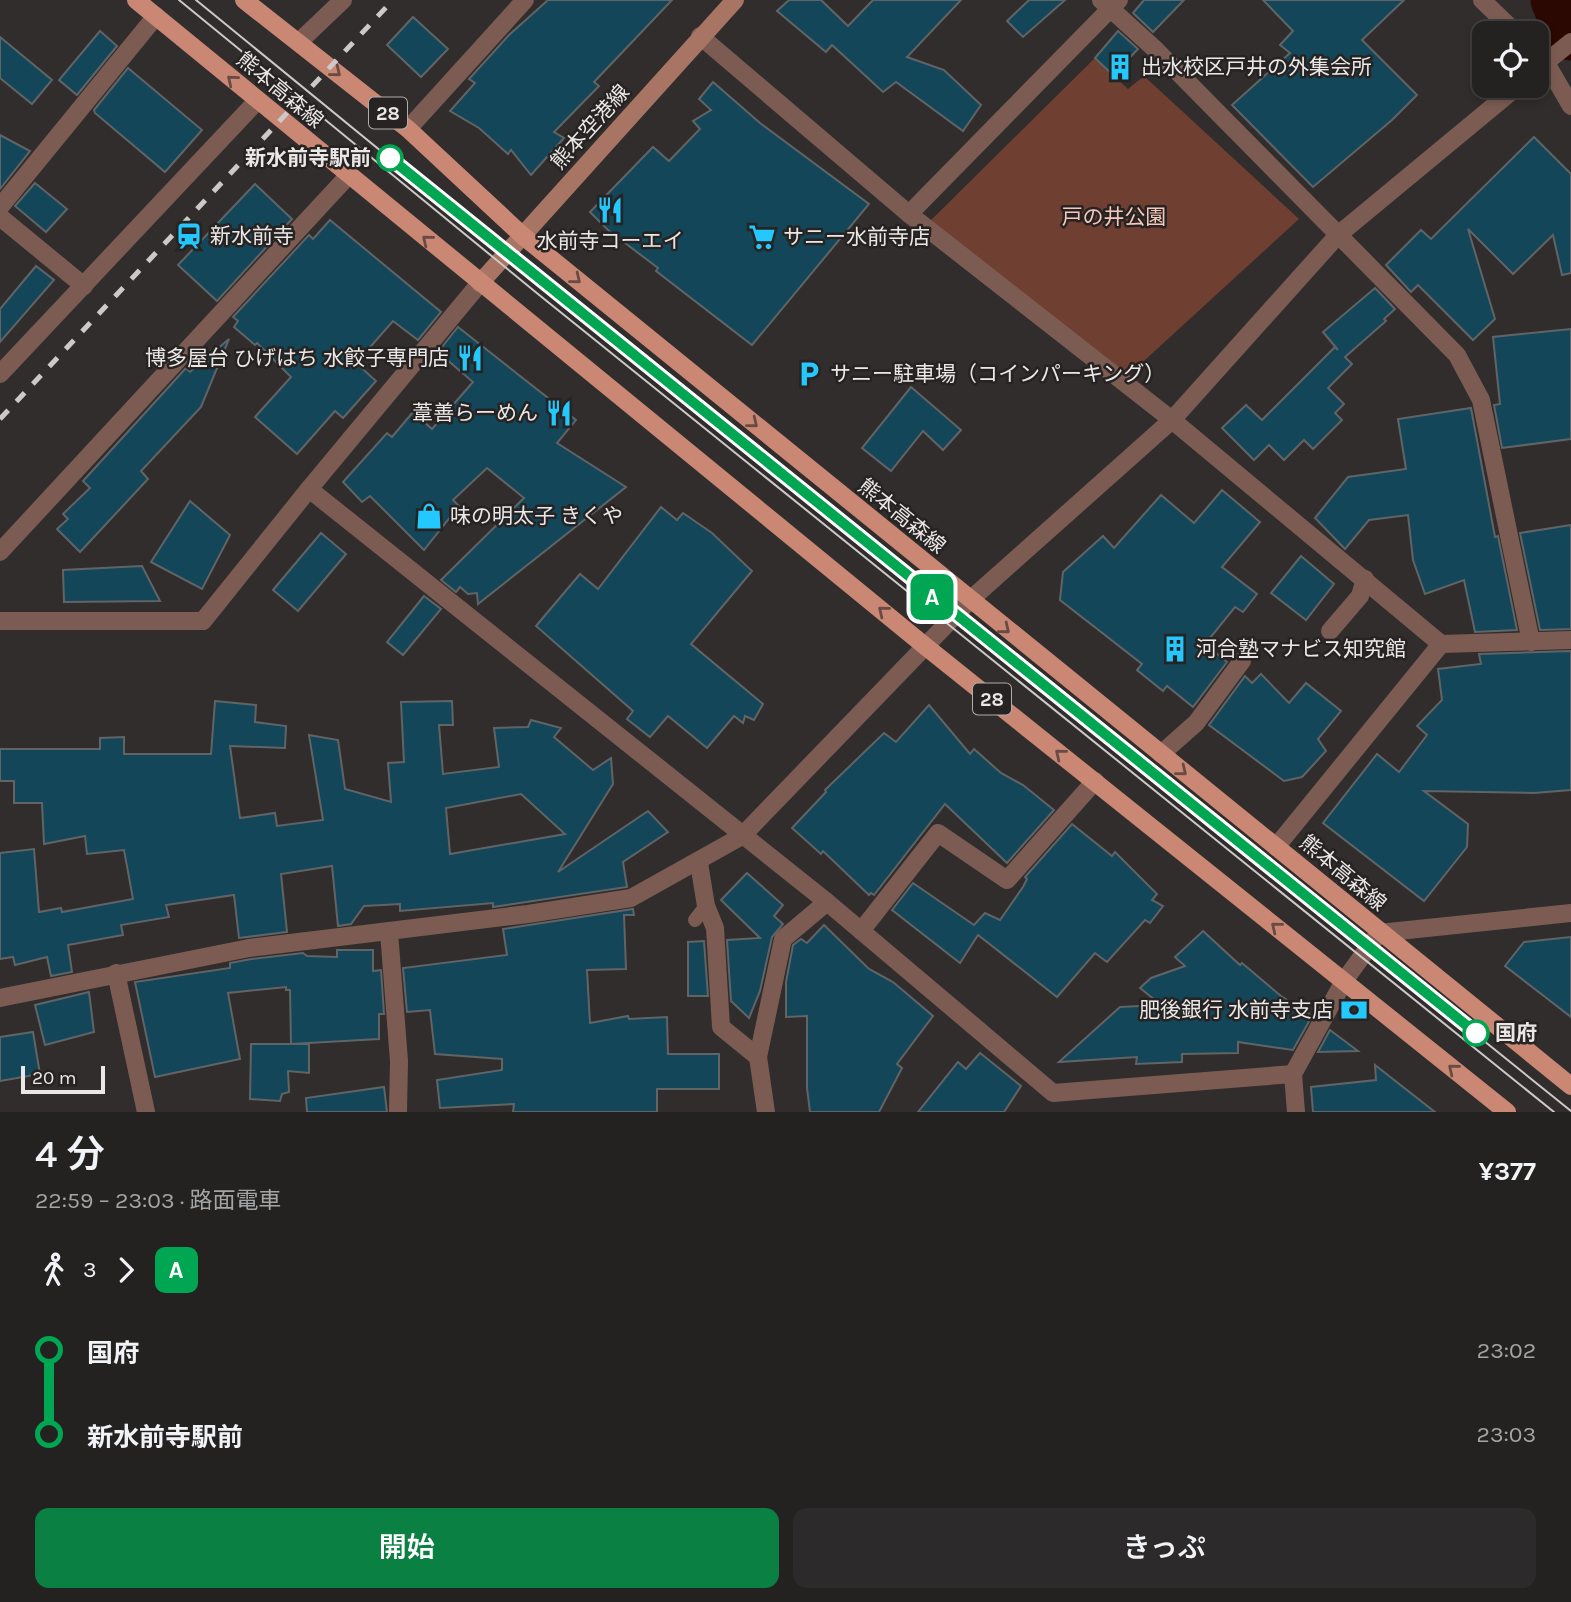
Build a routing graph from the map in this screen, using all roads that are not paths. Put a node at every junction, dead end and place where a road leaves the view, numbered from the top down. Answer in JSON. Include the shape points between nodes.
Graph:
{"nodes":[{"id":1,"x":136,"y":0,"type":"edge"},
{"id":2,"x":244,"y":0,"type":"edge"},
{"id":3,"x":343,"y":0,"type":"edge"},
{"id":4,"x":525,"y":0,"type":"edge"},
{"id":5,"x":735,"y":0,"type":"edge"},
{"id":6,"x":1482,"y":0,"type":"edge"},
{"id":7,"x":1110,"y":3,"type":"edge"},
{"id":8,"x":156,"y":16,"type":"junction"},
{"id":9,"x":1504,"y":21,"type":"edge"},
{"id":10,"x":700,"y":36,"type":"junction"},
{"id":11,"x":299,"y":42,"type":"junction"},
{"id":12,"x":1571,"y":42,"type":"edge"},
{"id":13,"x":1549,"y":56,"type":"edge"},
{"id":14,"x":1549,"y":75,"type":"edge"},
{"id":15,"x":1504,"y":98,"type":"edge"},
{"id":16,"x":257,"y":100,"type":"junction"},
{"id":17,"x":1571,"y":106,"type":"edge"},
{"id":18,"x":408,"y":129,"type":"junction"},
{"id":19,"x":348,"y":176,"type":"junction"},
{"id":20,"x":0,"y":207,"type":"edge"},
{"id":21,"x":909,"y":214,"type":"junction"},
{"id":22,"x":0,"y":217,"type":"edge"},
{"id":23,"x":1338,"y":235,"type":"junction"},
{"id":24,"x":523,"y":236,"type":"junction"},
{"id":25,"x":480,"y":283,"type":"junction"},
{"id":26,"x":84,"y":286,"type":"junction"},
{"id":27,"x":0,"y":374,"type":"edge"},
{"id":28,"x":1172,"y":420,"type":"junction"},
{"id":29,"x":309,"y":489,"type":"junction"},
{"id":30,"x":0,"y":552,"type":"edge"},
{"id":31,"x":1365,"y":579,"type":"junction"},
{"id":32,"x":970,"y":600,"type":"junction"},
{"id":33,"x":0,"y":621,"type":"edge"},
{"id":34,"x":1331,"y":631,"type":"dead end"},
{"id":35,"x":1571,"y":640,"type":"edge"},
{"id":36,"x":1531,"y":642,"type":"junction"},
{"id":37,"x":1441,"y":644,"type":"junction"},
{"id":38,"x":925,"y":646,"type":"junction"},
{"id":39,"x":1242,"y":661,"type":"dead end"},
{"id":40,"x":1161,"y":754,"type":"junction"},
{"id":41,"x":1095,"y":781,"type":"junction"},
{"id":42,"x":742,"y":836,"type":"junction"},
{"id":43,"x":1276,"y":847,"type":"junction"},
{"id":44,"x":699,"y":863,"type":"junction"},
{"id":45,"x":827,"y":902,"type":"junction"},
{"id":46,"x":1571,"y":913,"type":"edge"},
{"id":47,"x":861,"y":931,"type":"junction"},
{"id":48,"x":389,"y":932,"type":"junction"},
{"id":49,"x":1379,"y":933,"type":"junction"},
{"id":50,"x":116,"y":973,"type":"junction"},
{"id":51,"x":1344,"y":981,"type":"junction"},
{"id":52,"x":0,"y":998,"type":"edge"},
{"id":53,"x":758,"y":1057,"type":"junction"},
{"id":54,"x":1293,"y":1074,"type":"junction"},
{"id":55,"x":1571,"y":1086,"type":"edge"},
{"id":56,"x":146,"y":1112,"type":"edge"},
{"id":57,"x":398,"y":1112,"type":"edge"},
{"id":58,"x":766,"y":1112,"type":"edge"},
{"id":59,"x":1296,"y":1112,"type":"edge"},
{"id":60,"x":1507,"y":1112,"type":"edge"}],
"edges":[{"from":1,"to":8,"type":"main road","name":"熊本高森線","number":"28"},
{"from":2,"to":11,"type":"main road","name":"熊本高森線","number":"28"},
{"from":3,"to":11,"type":"street"},
{"from":4,"to":18,"type":"street"},
{"from":5,"to":10,"type":"main road","name":"熊本空港線"},
{"from":6,"to":9,"type":"street"},
{"from":7,"to":21,"type":"street"},
{"from":7,"to":23,"type":"street"},
{"from":16,"to":8,"type":"main road","name":"熊本高森線","number":"28","one_way":true},
{"from":8,"to":20,"type":"street"},
{"from":10,"to":21,"type":"street"},
{"from":10,"to":24,"type":"main road","name":"熊本空港線"},
{"from":11,"to":18,"type":"main road","name":"熊本高森線","number":"28","one_way":true},
{"from":12,"to":13,"type":"street"},
{"from":14,"to":17,"type":"street"},
{"from":15,"to":23,"type":"street"},
{"from":16,"to":19,"type":"main road","name":"熊本高森線","number":"28"},
{"from":16,"to":26,"type":"street"},
{"from":18,"to":24,"type":"main road","name":"熊本高森線","number":"28"},
{"from":25,"to":19,"type":"main road","name":"熊本高森線","number":"28","one_way":true},
{"from":19,"to":30,"type":"street"},
{"from":21,"to":28,"type":"street"},
{"from":22,"to":26,"type":"street"},
{"from":23,"to":28,"type":"street"},
{"from":23,"to":36,"type":"street","via":[[1457,355],[1480,400]]},
{"from":24,"to":25,"type":"main road","name":"熊本空港線"},
{"from":24,"to":32,"type":"main road","name":"熊本高森線","number":"28","one_way":true},
{"from":25,"to":29,"type":"street"},
{"from":38,"to":25,"type":"main road","name":"熊本高森線","number":"28","one_way":true},
{"from":26,"to":27,"type":"street"},
{"from":28,"to":31,"type":"street"},
{"from":28,"to":32,"type":"street"},
{"from":29,"to":33,"type":"street","via":[[204,621]]},
{"from":29,"to":42,"type":"street"},
{"from":31,"to":34,"type":"street","via":[[1360,596]]},
{"from":31,"to":37,"type":"street"},
{"from":32,"to":38,"type":"street"},
{"from":32,"to":40,"type":"main road","name":"熊本高森線","number":"28","one_way":true},
{"from":35,"to":36,"type":"street"},
{"from":36,"to":37,"type":"street"},
{"from":37,"to":43,"type":"street"},
{"from":41,"to":38,"type":"main road","name":"熊本高森線","number":"28","one_way":true},
{"from":38,"to":42,"type":"street"},
{"from":39,"to":40,"type":"street","via":[[1196,723]]},
{"from":40,"to":43,"type":"main road","name":"熊本高森線","number":"28","one_way":true},
{"from":41,"to":47,"type":"street","via":[[1007,880],[938,833]]},
{"from":51,"to":41,"type":"main road","name":"熊本高森線","number":"28","one_way":true},
{"from":42,"to":44,"type":"street"},
{"from":42,"to":45,"type":"street"},
{"from":43,"to":49,"type":"main road","name":"熊本高森線","number":"28"},
{"from":44,"to":48,"type":"street","via":[[631,898]]},
{"from":44,"to":53,"type":"street","via":[[700,913],[715,928],[721,1027]]},
{"from":45,"to":47,"type":"street"},
{"from":45,"to":53,"type":"street","via":[[783,939]]},
{"from":46,"to":49,"type":"street"},
{"from":47,"to":54,"type":"street","via":[[1053,1093]]},
{"from":48,"to":50,"type":"street","via":[[250,948]]},
{"from":48,"to":57,"type":"street","via":[[399,1061]]},
{"from":49,"to":51,"type":"street"},
{"from":49,"to":55,"type":"main road","name":"熊本高森線","number":"28"},
{"from":50,"to":52,"type":"street"},
{"from":50,"to":56,"type":"street"},
{"from":51,"to":54,"type":"street"},
{"from":60,"to":51,"type":"main road","name":"熊本高森線","number":"28","one_way":true},
{"from":53,"to":58,"type":"street"},
{"from":54,"to":59,"type":"street"}]}
